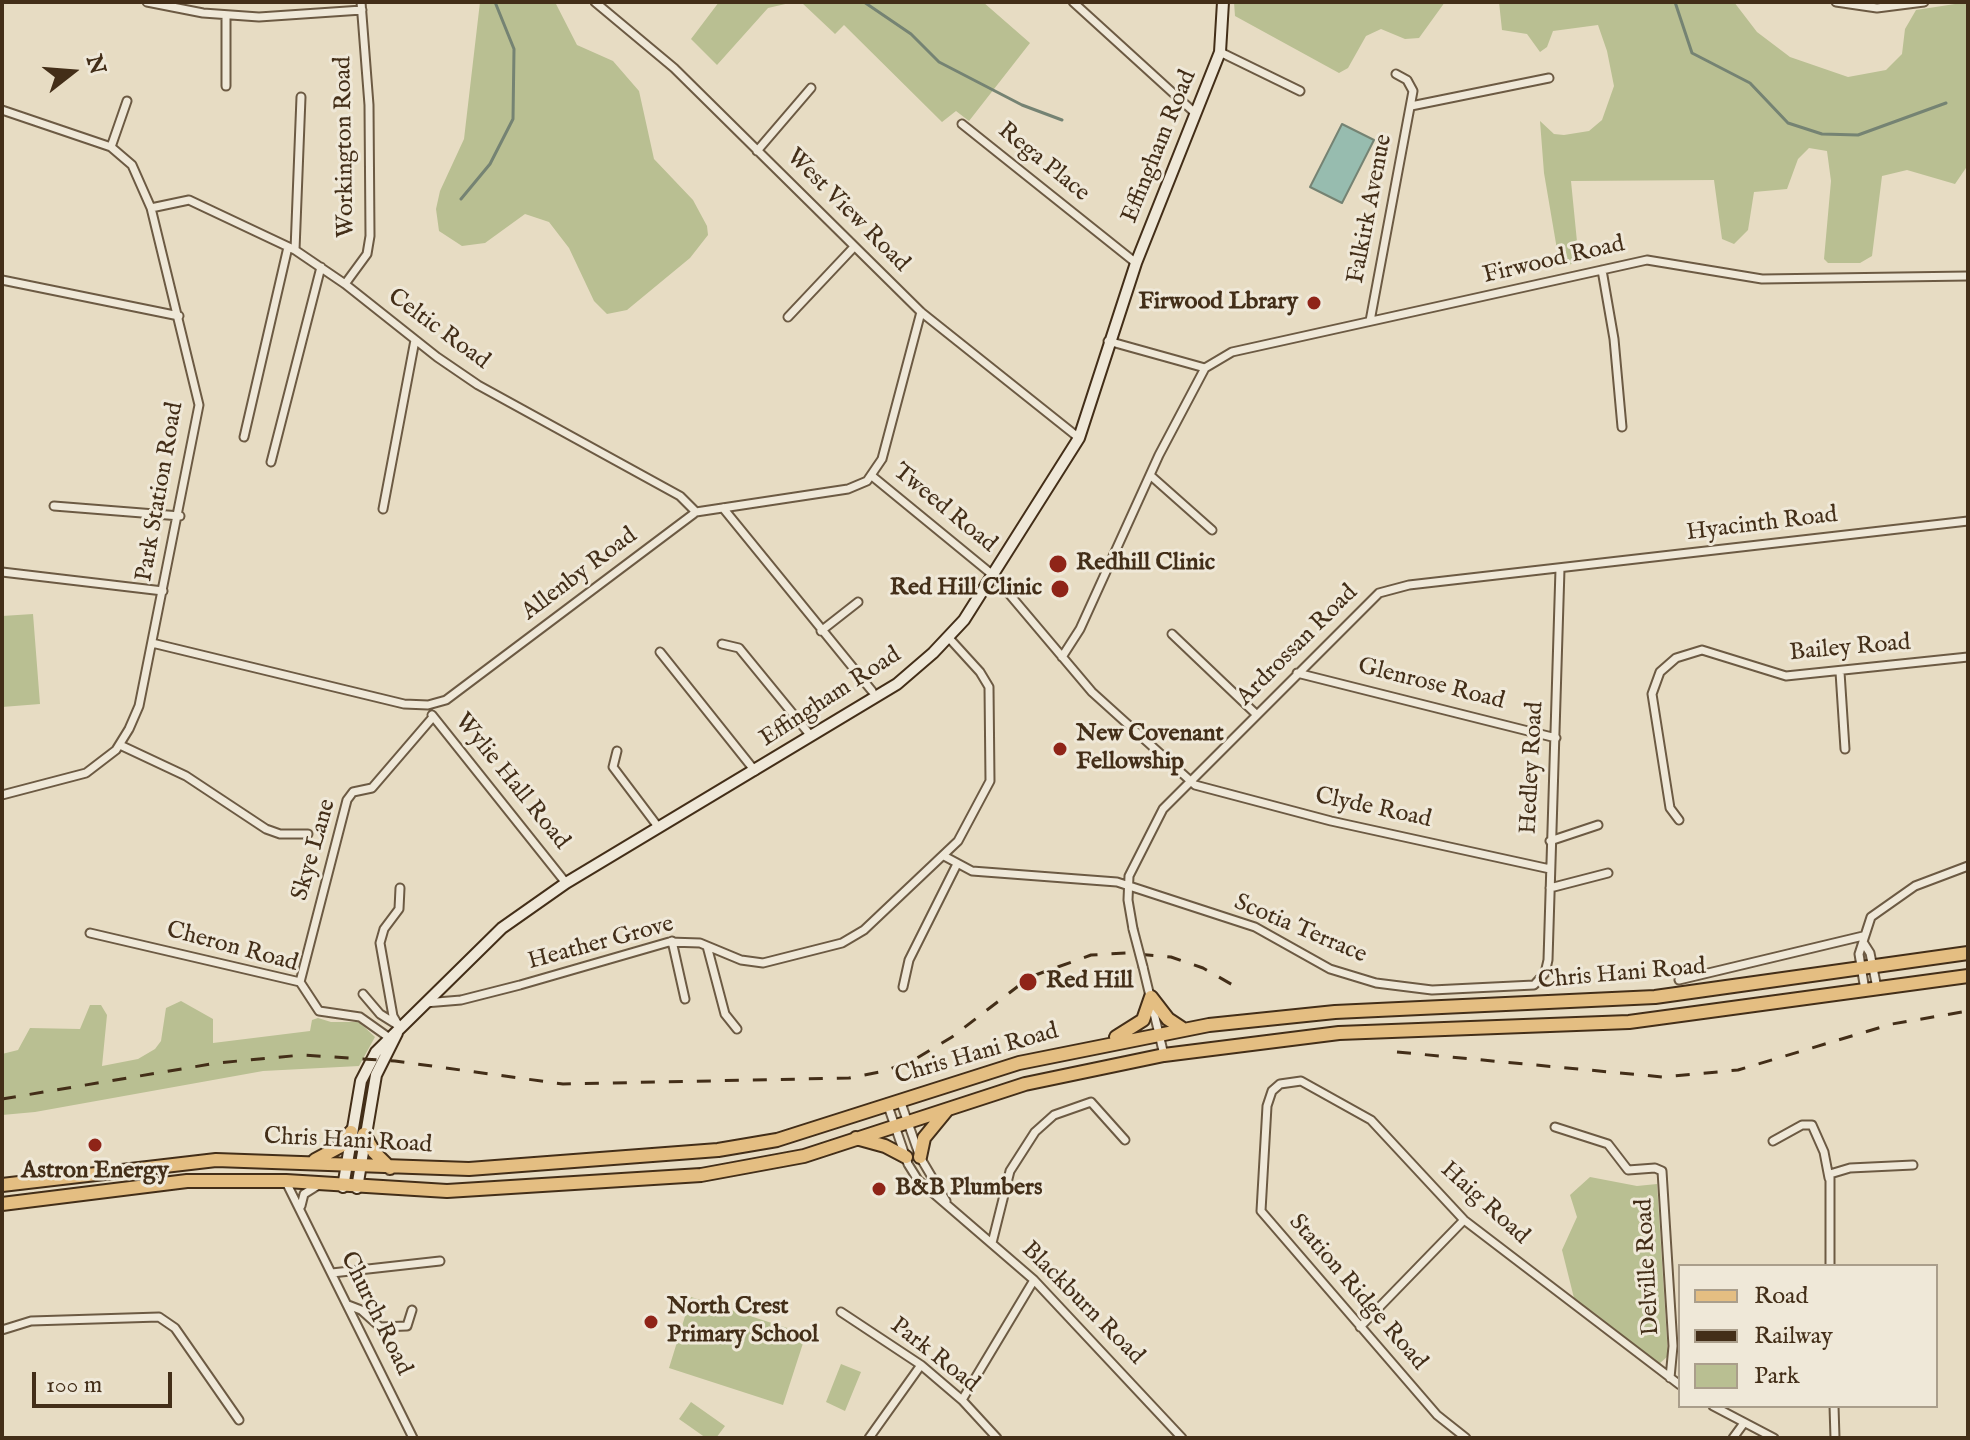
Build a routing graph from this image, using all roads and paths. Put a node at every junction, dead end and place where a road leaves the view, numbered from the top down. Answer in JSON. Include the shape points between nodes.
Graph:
{"nodes":[{"id":1,"x":147,"y":2,"type":"edge"},
{"id":2,"x":595,"y":2,"type":"edge"},
{"id":3,"x":1073,"y":2,"type":"edge"},
{"id":4,"x":1223,"y":2,"type":"edge"},
{"id":5,"x":1836,"y":2,"type":"edge"},
{"id":6,"x":1924,"y":2,"type":"edge"},
{"id":7,"x":362,"y":6,"type":"edge"},
{"id":8,"x":226,"y":15,"type":"junction"},
{"id":9,"x":1220,"y":52,"type":"junction"},
{"id":10,"x":1396,"y":74,"type":"dead end"},
{"id":11,"x":1549,"y":78,"type":"dead end"},
{"id":12,"x":226,"y":86,"type":"dead end"},
{"id":13,"x":811,"y":88,"type":"dead end"},
{"id":14,"x":1300,"y":91,"type":"dead end"},
{"id":15,"x":301,"y":97,"type":"dead end"},
{"id":16,"x":127,"y":101,"type":"dead end"},
{"id":17,"x":1411,"y":106,"type":"junction"},
{"id":18,"x":2,"y":110,"type":"edge"},
{"id":19,"x":1195,"y":113,"type":"junction"},
{"id":20,"x":962,"y":124,"type":"dead end"},
{"id":21,"x":111,"y":147,"type":"junction"},
{"id":22,"x":757,"y":151,"type":"junction"},
{"id":23,"x":151,"y":208,"type":"junction"},
{"id":24,"x":854,"y":247,"type":"junction"},
{"id":25,"x":292,"y":249,"type":"junction"},
{"id":26,"x":1136,"y":263,"type":"junction"},
{"id":27,"x":321,"y":267,"type":"junction"},
{"id":28,"x":1602,"y":270,"type":"junction"},
{"id":29,"x":1968,"y":276,"type":"edge"},
{"id":30,"x":2,"y":280,"type":"edge"},
{"id":31,"x":345,"y":284,"type":"junction"},
{"id":32,"x":921,"y":312,"type":"junction"},
{"id":33,"x":179,"y":316,"type":"junction"},
{"id":34,"x":788,"y":317,"type":"dead end"},
{"id":35,"x":1370,"y":321,"type":"junction"},
{"id":36,"x":415,"y":340,"type":"junction"},
{"id":37,"x":1108,"y":341,"type":"junction"},
{"id":38,"x":1205,"y":368,"type":"junction"},
{"id":39,"x":1622,"y":427,"type":"dead end"},
{"id":40,"x":244,"y":437,"type":"dead end"},
{"id":41,"x":1079,"y":438,"type":"junction"},
{"id":42,"x":271,"y":462,"type":"dead end"},
{"id":43,"x":1150,"y":475,"type":"junction"},
{"id":44,"x":872,"y":476,"type":"junction"},
{"id":45,"x":54,"y":506,"type":"dead end"},
{"id":46,"x":723,"y":508,"type":"junction"},
{"id":47,"x":383,"y":509,"type":"dead end"},
{"id":48,"x":696,"y":512,"type":"junction"},
{"id":49,"x":180,"y":516,"type":"junction"},
{"id":50,"x":1968,"y":521,"type":"edge"},
{"id":51,"x":1212,"y":530,"type":"dead end"},
{"id":52,"x":1560,"y":569,"type":"junction"},
{"id":53,"x":2,"y":572,"type":"edge"},
{"id":54,"x":994,"y":576,"type":"junction"},
{"id":55,"x":163,"y":591,"type":"junction"},
{"id":56,"x":858,"y":602,"type":"dead end"},
{"id":57,"x":821,"y":631,"type":"junction"},
{"id":58,"x":1172,"y":634,"type":"dead end"},
{"id":59,"x":949,"y":638,"type":"junction"},
{"id":60,"x":152,"y":643,"type":"junction"},
{"id":61,"x":722,"y":644,"type":"dead end"},
{"id":62,"x":660,"y":652,"type":"dead end"},
{"id":63,"x":1062,"y":657,"type":"junction"},
{"id":64,"x":1968,"y":657,"type":"edge"},
{"id":65,"x":1840,"y":672,"type":"junction"},
{"id":66,"x":1297,"y":673,"type":"junction"},
{"id":67,"x":872,"y":691,"type":"dead end"},
{"id":68,"x":428,"y":705,"type":"junction"},
{"id":69,"x":1257,"y":715,"type":"junction"},
{"id":70,"x":433,"y":717,"type":"junction"},
{"id":71,"x":811,"y":736,"type":"junction"},
{"id":72,"x":1556,"y":738,"type":"junction"},
{"id":73,"x":120,"y":745,"type":"junction"},
{"id":74,"x":1845,"y":749,"type":"dead end"},
{"id":75,"x":617,"y":751,"type":"dead end"},
{"id":76,"x":755,"y":771,"type":"junction"},
{"id":77,"x":1189,"y":781,"type":"junction"},
{"id":78,"x":2,"y":795,"type":"edge"},
{"id":79,"x":1679,"y":820,"type":"dead end"},
{"id":80,"x":1598,"y":825,"type":"dead end"},
{"id":81,"x":659,"y":828,"type":"junction"},
{"id":82,"x":308,"y":834,"type":"dead end"},
{"id":83,"x":1550,"y":841,"type":"junction"},
{"id":84,"x":944,"y":856,"type":"junction"},
{"id":85,"x":956,"y":866,"type":"junction"},
{"id":86,"x":1968,"y":866,"type":"edge"},
{"id":87,"x":1550,"y":869,"type":"junction"},
{"id":88,"x":1608,"y":873,"type":"dead end"},
{"id":89,"x":566,"y":883,"type":"junction"},
{"id":90,"x":1128,"y":886,"type":"junction"},
{"id":91,"x":400,"y":888,"type":"dead end"},
{"id":92,"x":1550,"y":888,"type":"junction"},
{"id":93,"x":90,"y":933,"type":"dead end"},
{"id":94,"x":1863,"y":939,"type":"junction"},
{"id":95,"x":672,"y":941,"type":"junction"},
{"id":96,"x":707,"y":946,"type":"junction"},
{"id":97,"x":1968,"y":953,"type":"edge"},
{"id":98,"x":1547,"y":968,"type":"joint"},
{"id":99,"x":1867,"y":968,"type":"junction"},
{"id":100,"x":1968,"y":976,"type":"edge"},
{"id":101,"x":1679,"y":980,"type":"dead end"},
{"id":102,"x":300,"y":982,"type":"junction"},
{"id":103,"x":903,"y":987,"type":"dead end"},
{"id":104,"x":1871,"y":990,"type":"junction"},
{"id":105,"x":363,"y":994,"type":"dead end"},
{"id":106,"x":1151,"y":997,"type":"junction"},
{"id":107,"x":685,"y":999,"type":"dead end"},
{"id":108,"x":423,"y":1003,"type":"junction"},
{"id":109,"x":398,"y":1026,"type":"junction"},
{"id":110,"x":737,"y":1029,"type":"dead end"},
{"id":111,"x":1183,"y":1029,"type":"junction"},
{"id":112,"x":1159,"y":1033,"type":"junction"},
{"id":113,"x":390,"y":1039,"type":"junction"},
{"id":114,"x":1106,"y":1043,"type":"junction"},
{"id":115,"x":1164,"y":1055,"type":"junction"},
{"id":116,"x":894,"y":1101,"type":"junction"},
{"id":117,"x":1267,"y":1106,"type":"joint"},
{"id":118,"x":950,"y":1108,"type":"junction"},
{"id":119,"x":901,"y":1124,"type":"junction"},
{"id":120,"x":1555,"y":1127,"type":"dead end"},
{"id":121,"x":358,"y":1133,"type":"junction"},
{"id":122,"x":854,"y":1138,"type":"junction"},
{"id":123,"x":1125,"y":1140,"type":"dead end"},
{"id":124,"x":1773,"y":1141,"type":"dead end"},
{"id":125,"x":906,"y":1157,"type":"junction"},
{"id":126,"x":920,"y":1157,"type":"junction"},
{"id":127,"x":312,"y":1162,"type":"junction"},
{"id":128,"x":346,"y":1165,"type":"junction"},
{"id":129,"x":1913,"y":1165,"type":"dead end"},
{"id":130,"x":360,"y":1167,"type":"junction"},
{"id":131,"x":390,"y":1168,"type":"junction"},
{"id":132,"x":1829,"y":1178,"type":"junction"},
{"id":133,"x":286,"y":1181,"type":"junction"},
{"id":134,"x":321,"y":1184,"type":"junction"},
{"id":135,"x":2,"y":1185,"type":"edge"},
{"id":136,"x":343,"y":1187,"type":"junction"},
{"id":137,"x":357,"y":1188,"type":"junction"},
{"id":138,"x":947,"y":1203,"type":"junction"},
{"id":139,"x":2,"y":1204,"type":"edge"},
{"id":140,"x":300,"y":1208,"type":"junction"},
{"id":141,"x":1464,"y":1220,"type":"junction"},
{"id":142,"x":992,"y":1243,"type":"junction"},
{"id":143,"x":440,"y":1261,"type":"dead end"},
{"id":144,"x":1830,"y":1264,"type":"edge"},
{"id":145,"x":332,"y":1273,"type":"junction"},
{"id":146,"x":1034,"y":1280,"type":"junction"},
{"id":147,"x":348,"y":1305,"type":"junction"},
{"id":148,"x":412,"y":1310,"type":"dead end"},
{"id":149,"x":841,"y":1312,"type":"dead end"},
{"id":150,"x":1676,"y":1325,"type":"edge"},
{"id":151,"x":1360,"y":1327,"type":"junction"},
{"id":152,"x":2,"y":1330,"type":"edge"},
{"id":153,"x":921,"y":1365,"type":"junction"},
{"id":154,"x":1670,"y":1378,"type":"junction"},
{"id":155,"x":1678,"y":1384,"type":"edge"},
{"id":156,"x":962,"y":1400,"type":"junction"},
{"id":157,"x":1717,"y":1408,"type":"edge"},
{"id":158,"x":1834,"y":1408,"type":"edge"},
{"id":159,"x":239,"y":1420,"type":"dead end"},
{"id":160,"x":1744,"y":1423,"type":"junction"},
{"id":161,"x":410,"y":1437,"type":"edge"},
{"id":162,"x":869,"y":1438,"type":"edge"},
{"id":163,"x":997,"y":1438,"type":"edge"},
{"id":164,"x":1182,"y":1438,"type":"edge"},
{"id":165,"x":1466,"y":1438,"type":"edge"},
{"id":166,"x":1733,"y":1438,"type":"edge"},
{"id":167,"x":1774,"y":1438,"type":"edge"},
{"id":168,"x":1835,"y":1438,"type":"edge"}],
"edges":[{"from":1,"to":8,"type":"street"},
{"from":2,"to":22,"type":"street","name":"West View Road","via":[[674,68]]},
{"from":3,"to":19,"type":"street"},
{"from":4,"to":9,"type":"street","name":"Effingham Road"},
{"from":5,"to":6,"type":"street","via":[[1877,8]]},
{"from":7,"to":8,"type":"street","via":[[277,17]]},
{"from":7,"to":31,"type":"street","name":"Workington Road","via":[[370,236],[367,254]]},
{"from":8,"to":12,"type":"street"},
{"from":9,"to":14,"type":"street"},
{"from":9,"to":19,"type":"street","name":"Effingham Road"},
{"from":10,"to":17,"type":"street","name":"Falkirk Avenue","via":[[1411,85]]},
{"from":11,"to":17,"type":"street","name":"Falkirk Avenue"},
{"from":13,"to":22,"type":"street"},
{"from":15,"to":25,"type":"street"},
{"from":16,"to":21,"type":"street"},
{"from":17,"to":35,"type":"street","name":"Falkirk Avenue"},
{"from":18,"to":21,"type":"street","name":"Park Station Road"},
{"from":19,"to":26,"type":"street","name":"Effingham Road"},
{"from":20,"to":26,"type":"street","name":"Rega Place"},
{"from":21,"to":23,"type":"street","name":"Park Station Road","via":[[132,165]]},
{"from":22,"to":24,"type":"street","name":"West View Road"},
{"from":23,"to":25,"type":"street","name":"Celtic Road","via":[[189,200]]},
{"from":23,"to":33,"type":"street","name":"Park Station Road"},
{"from":24,"to":32,"type":"street","name":"West View Road"},
{"from":24,"to":34,"type":"street"},
{"from":25,"to":27,"type":"street","name":"Celtic Road"},
{"from":25,"to":40,"type":"street"},
{"from":26,"to":37,"type":"street","name":"Effingham Road"},
{"from":27,"to":31,"type":"street","name":"Celtic Road"},
{"from":27,"to":42,"type":"street"},
{"from":28,"to":29,"type":"street","name":"Firwood Road","via":[[1647,260],[1762,279]]},
{"from":28,"to":35,"type":"street","name":"Firwood Road"},
{"from":28,"to":39,"type":"street"},
{"from":30,"to":33,"type":"street"},
{"from":31,"to":36,"type":"street","name":"Celtic Road"},
{"from":32,"to":41,"type":"street","name":"West View Road"},
{"from":32,"to":44,"type":"street","via":[[882,459]]},
{"from":33,"to":49,"type":"street","name":"Park Station Road","via":[[199,405]]},
{"from":35,"to":38,"type":"street","name":"Firwood Road","via":[[1250,347]]},
{"from":36,"to":47,"type":"street"},
{"from":36,"to":48,"type":"street","name":"Celtic Road","via":[[515,408],[680,496]]},
{"from":37,"to":38,"type":"street"},
{"from":37,"to":41,"type":"street","name":"Effingham Road"},
{"from":38,"to":43,"type":"street"},
{"from":41,"to":54,"type":"street","name":"Effingham Road"},
{"from":43,"to":51,"type":"street"},
{"from":43,"to":63,"type":"street","via":[[1102,584]]},
{"from":44,"to":46,"type":"street","name":"Allenby Road","via":[[848,489]]},
{"from":44,"to":54,"type":"street","name":"Tweed Road"},
{"from":45,"to":49,"type":"street"},
{"from":46,"to":48,"type":"street","name":"Allenby Road"},
{"from":46,"to":57,"type":"street"},
{"from":48,"to":68,"type":"street","name":"Allenby Road","via":[[453,696]]},
{"from":49,"to":55,"type":"street","name":"Park Station Road"},
{"from":50,"to":52,"type":"street","name":"Hyacinth Road"},
{"from":52,"to":66,"type":"street","name":"Ardrossan Road","via":[[1387,589]]},
{"from":52,"to":72,"type":"street","name":"Hedley Road"},
{"from":53,"to":55,"type":"street"},
{"from":54,"to":59,"type":"street","name":"Effingham Road"},
{"from":54,"to":63,"type":"street","name":"Tweed Road"},
{"from":55,"to":60,"type":"street","name":"Park Station Road"},
{"from":56,"to":57,"type":"street"},
{"from":57,"to":67,"type":"street"},
{"from":58,"to":69,"type":"street"},
{"from":59,"to":71,"type":"street","name":"Effingham Road","via":[[897,684]]},
{"from":59,"to":84,"type":"street","name":"Heather Grove","via":[[989,687],[992,758],[987,789],[966,830]]},
{"from":60,"to":68,"type":"street","via":[[404,704]]},
{"from":60,"to":73,"type":"street","name":"Park Station Road","via":[[139,706]]},
{"from":61,"to":71,"type":"street","via":[[739,648]]},
{"from":62,"to":76,"type":"street"},
{"from":63,"to":77,"type":"street","name":"Tweed Road","via":[[1099,699]]},
{"from":64,"to":65,"type":"street","name":"Bailey Road"},
{"from":65,"to":74,"type":"street"},
{"from":65,"to":79,"type":"street","name":"Bailey Road","via":[[1778,675],[1702,650],[1666,665],[1654,682],[1653,708],[1670,808]]},
{"from":66,"to":69,"type":"street","name":"Ardrossan Road"},
{"from":66,"to":72,"type":"street","name":"Glenrose Road"},
{"from":68,"to":70,"type":"street","name":"Wylie Hall Road"},
{"from":69,"to":77,"type":"street","name":"Ardrossan Road"},
{"from":70,"to":89,"type":"street","name":"Wylie Hall Road"},
{"from":70,"to":102,"type":"street","name":"Skye Lane","via":[[372,788],[353,792],[347,800]]},
{"from":71,"to":76,"type":"street","name":"Effingham Road"},
{"from":72,"to":83,"type":"street","name":"Hedley Road"},
{"from":73,"to":78,"type":"street","name":"Park Station Road","via":[[86,773]]},
{"from":73,"to":82,"type":"street","via":[[186,776],[266,829]]},
{"from":75,"to":81,"type":"street","via":[[613,767]]},
{"from":76,"to":81,"type":"street","name":"Effingham Road"},
{"from":77,"to":87,"type":"street","name":"Clyde Road","via":[[1240,800]]},
{"from":77,"to":90,"type":"street","name":"Ardrossan Road","via":[[1150,827]]},
{"from":80,"to":83,"type":"street"},
{"from":81,"to":89,"type":"street","name":"Effingham Road"},
{"from":83,"to":87,"type":"street","name":"Hedley Road"},
{"from":84,"to":85,"type":"street"},
{"from":84,"to":96,"type":"street","name":"Heather Grove","via":[[864,930],[842,943],[763,963]]},
{"from":85,"to":90,"type":"street","name":"Scotia Terrace"},
{"from":85,"to":103,"type":"street","via":[[909,960]]},
{"from":86,"to":94,"type":"street","via":[[1926,881],[1888,903],[1871,917]]},
{"from":87,"to":92,"type":"street","name":"Hedley Road"},
{"from":88,"to":92,"type":"street"},
{"from":89,"to":108,"type":"street","name":"Effingham Road","via":[[514,917]]},
{"from":90,"to":98,"type":"street","name":"Scotia Terrace","via":[[1255,927],[1330,969],[1376,983],[1432,990],[1524,988],[1538,982]]},
{"from":90,"to":106,"type":"street","name":"Ardrossan Road","bridge":true},
{"from":91,"to":109,"type":"street","via":[[399,909],[380,943]]},
{"from":92,"to":98,"type":"street","name":"Hedley Road"},
{"from":93,"to":102,"type":"street","name":"Cheron Road"},
{"from":94,"to":99,"type":"street","via":[[1859,954]]},
{"from":94,"to":101,"type":"street"},
{"from":95,"to":96,"type":"street","name":"Heather Grove"},
{"from":95,"to":107,"type":"street"},
{"from":95,"to":108,"type":"street","name":"Heather Grove","via":[[461,1000]]},
{"from":96,"to":110,"type":"street","via":[[725,1014]]},
{"from":97,"to":99,"type":"main road","name":"Chris Hani Road"},
{"from":99,"to":104,"type":"street"},
{"from":99,"to":111,"type":"main road","name":"Chris Hani Road","via":[[1616,1000],[1335,1012]]},
{"from":100,"to":104,"type":"main road","name":"Chris Hani Road"},
{"from":102,"to":113,"type":"street","name":"Cheron Road","via":[[319,1011],[360,1017]]},
{"from":104,"to":115,"type":"main road","name":"Chris Hani Road","via":[[1629,1022],[1339,1033]]},
{"from":105,"to":109,"type":"street"},
{"from":106,"to":111,"type":"main road"},
{"from":106,"to":112,"type":"street","name":"Ardrossan Road"},
{"from":106,"to":114,"type":"main road","via":[[1143,1020]]},
{"from":108,"to":109,"type":"street","name":"Effingham Road"},
{"from":109,"to":113,"type":"street","name":"Effingham Road"},
{"from":111,"to":112,"type":"main road","name":"Chris Hani Road"},
{"from":112,"to":114,"type":"main road","name":"Chris Hani Road"},
{"from":112,"to":115,"type":"street","name":"Ardrossan Road"},
{"from":113,"to":121,"type":"street","name":"Effingham Road","via":[[361,1081]]},
{"from":114,"to":116,"type":"main road","name":"Chris Hani Road","via":[[976,1074]]},
{"from":115,"to":118,"type":"main road","name":"Chris Hani Road","via":[[1025,1084]]},
{"from":116,"to":119,"type":"street","name":"Blackburn Road"},
{"from":116,"to":119,"type":"street","name":"Blackburn Road"},
{"from":116,"to":131,"type":"main road","name":"Chris Hani Road","via":[[777,1140],[718,1150],[469,1169]]},
{"from":117,"to":141,"type":"street","name":"Haig Road","via":[[1276,1087],[1296,1080],[1357,1111]]},
{"from":117,"to":151,"type":"street","name":"Station Ridge Road","via":[[1261,1211]]},
{"from":118,"to":119,"type":"main road","name":"Chris Hani Road"},
{"from":118,"to":126,"type":"main road","via":[[930,1128]]},
{"from":119,"to":122,"type":"main road","name":"Chris Hani Road"},
{"from":119,"to":125,"type":"street","name":"Blackburn Road"},
{"from":119,"to":126,"type":"street","name":"Blackburn Road"},
{"from":120,"to":150,"type":"street","name":"Delville Road","via":[[1608,1144],[1628,1170],[1659,1169],[1665,1176]]},
{"from":121,"to":127,"type":"main road"},
{"from":121,"to":128,"type":"street","name":"Effingham Road"},
{"from":121,"to":130,"type":"street","name":"Effingham Road"},
{"from":121,"to":131,"type":"main road"},
{"from":122,"to":125,"type":"main road"},
{"from":122,"to":137,"type":"main road","name":"Chris Hani Road","via":[[792,1159],[701,1175],[447,1191]]},
{"from":123,"to":142,"type":"street","via":[[1087,1102],[1054,1115],[1015,1160]]},
{"from":124,"to":132,"type":"street","via":[[1812,1125]]},
{"from":125,"to":138,"type":"street","name":"Blackburn Road","via":[[918,1180]]},
{"from":126,"to":138,"type":"street","name":"Blackburn Road"},
{"from":127,"to":128,"type":"main road","name":"Chris Hani Road"},
{"from":127,"to":135,"type":"main road","name":"Chris Hani Road","via":[[201,1161]]},
{"from":128,"to":130,"type":"main road","name":"Chris Hani Road"},
{"from":128,"to":136,"type":"street","name":"Effingham Road"},
{"from":129,"to":132,"type":"street","via":[[1850,1168]]},
{"from":130,"to":131,"type":"main road","name":"Chris Hani Road"},
{"from":130,"to":137,"type":"street","name":"Effingham Road"},
{"from":132,"to":144,"type":"street"},
{"from":133,"to":134,"type":"main road","name":"Chris Hani Road"},
{"from":133,"to":139,"type":"main road","name":"Chris Hani Road","via":[[187,1181]]},
{"from":133,"to":140,"type":"street","name":"Church Road"},
{"from":134,"to":136,"type":"main road","name":"Chris Hani Road"},
{"from":134,"to":140,"type":"street","via":[[304,1194]]},
{"from":136,"to":137,"type":"main road","name":"Chris Hani Road"},
{"from":138,"to":142,"type":"street","name":"Blackburn Road"},
{"from":140,"to":145,"type":"street","name":"Church Road"},
{"from":141,"to":151,"type":"street"},
{"from":141,"to":154,"type":"street","name":"Haig Road"},
{"from":142,"to":146,"type":"street","name":"Blackburn Road"},
{"from":143,"to":145,"type":"street"},
{"from":145,"to":147,"type":"street","name":"Church Road"},
{"from":146,"to":156,"type":"street"},
{"from":146,"to":164,"type":"street","name":"Blackburn Road"},
{"from":147,"to":148,"type":"street","via":[[364,1311],[380,1327],[407,1326]]},
{"from":147,"to":161,"type":"street","name":"Church Road"},
{"from":149,"to":153,"type":"street","name":"Park Road"},
{"from":150,"to":154,"type":"street","name":"Delville Road"},
{"from":151,"to":165,"type":"street","name":"Station Ridge Road","via":[[1437,1415]]},
{"from":152,"to":159,"type":"street","via":[[31,1321],[159,1317],[175,1328]]},
{"from":153,"to":156,"type":"street","name":"Park Road"},
{"from":153,"to":162,"type":"street"},
{"from":154,"to":155,"type":"street","name":"Haig Road"},
{"from":156,"to":163,"type":"street","name":"Park Road"},
{"from":157,"to":160,"type":"street"},
{"from":158,"to":168,"type":"street"},
{"from":160,"to":166,"type":"street"},
{"from":160,"to":167,"type":"street"}]}
